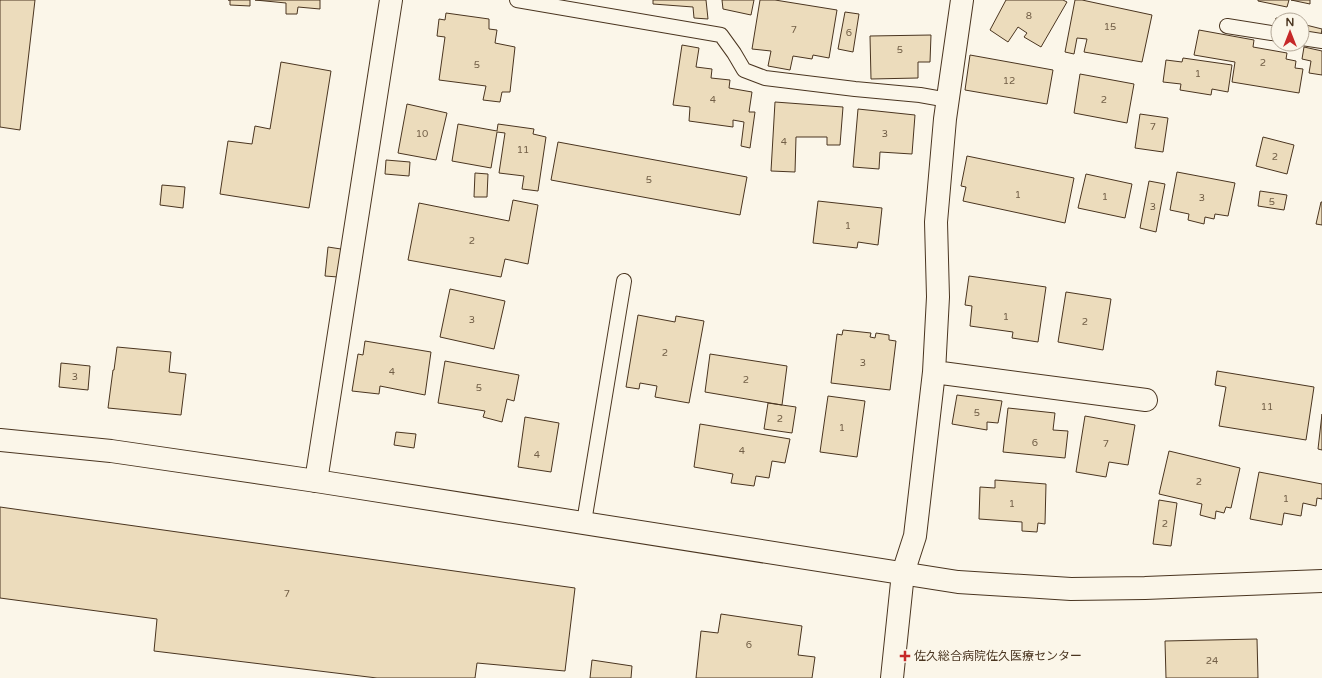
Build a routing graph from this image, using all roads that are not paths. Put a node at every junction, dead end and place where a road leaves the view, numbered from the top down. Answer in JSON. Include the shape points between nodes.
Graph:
{"nodes":[{"id":1,"x":391,"y":0,"type":"edge"},
{"id":2,"x":517,"y":0,"type":"edge"},
{"id":3,"x":962,"y":0,"type":"edge"},
{"id":4,"x":1227,"y":26,"type":"dead end"},
{"id":5,"x":1270,"y":33,"type":"edge"},
{"id":6,"x":1310,"y":40,"type":"edge"},
{"id":7,"x":1322,"y":42,"type":"edge"},
{"id":8,"x":948,"y":100,"type":"junction"},
{"id":9,"x":624,"y":281,"type":"dead end"},
{"id":10,"x":934,"y":372,"type":"junction"},
{"id":11,"x":1146,"y":400,"type":"dead end"},
{"id":12,"x":0,"y":440,"type":"edge"},
{"id":13,"x":316,"y":481,"type":"junction"},
{"id":14,"x":584,"y":522,"type":"junction"},
{"id":15,"x":903,"y":573,"type":"junction"},
{"id":16,"x":1322,"y":581,"type":"edge"},
{"id":17,"x":892,"y":678,"type":"edge"}],
"edges":[{"from":1,"to":13,"type":"street"},
{"from":2,"to":8,"type":"lane","via":[[720,35],[744,70],[765,78]]},
{"from":3,"to":8,"type":"street"},
{"from":4,"to":5,"type":"lane"},
{"from":6,"to":7,"type":"lane"},
{"from":8,"to":10,"type":"street","via":[[936,222],[938,297]]},
{"from":9,"to":14,"type":"lane"},
{"from":10,"to":11,"type":"street"},
{"from":10,"to":15,"type":"street","via":[[915,536]]},
{"from":12,"to":13,"type":"street","via":[[110,452]]},
{"from":13,"to":14,"type":"street"},
{"from":14,"to":15,"type":"street"},
{"from":15,"to":16,"type":"street","via":[[958,582],[1071,589]]},
{"from":15,"to":17,"type":"street"}]}
